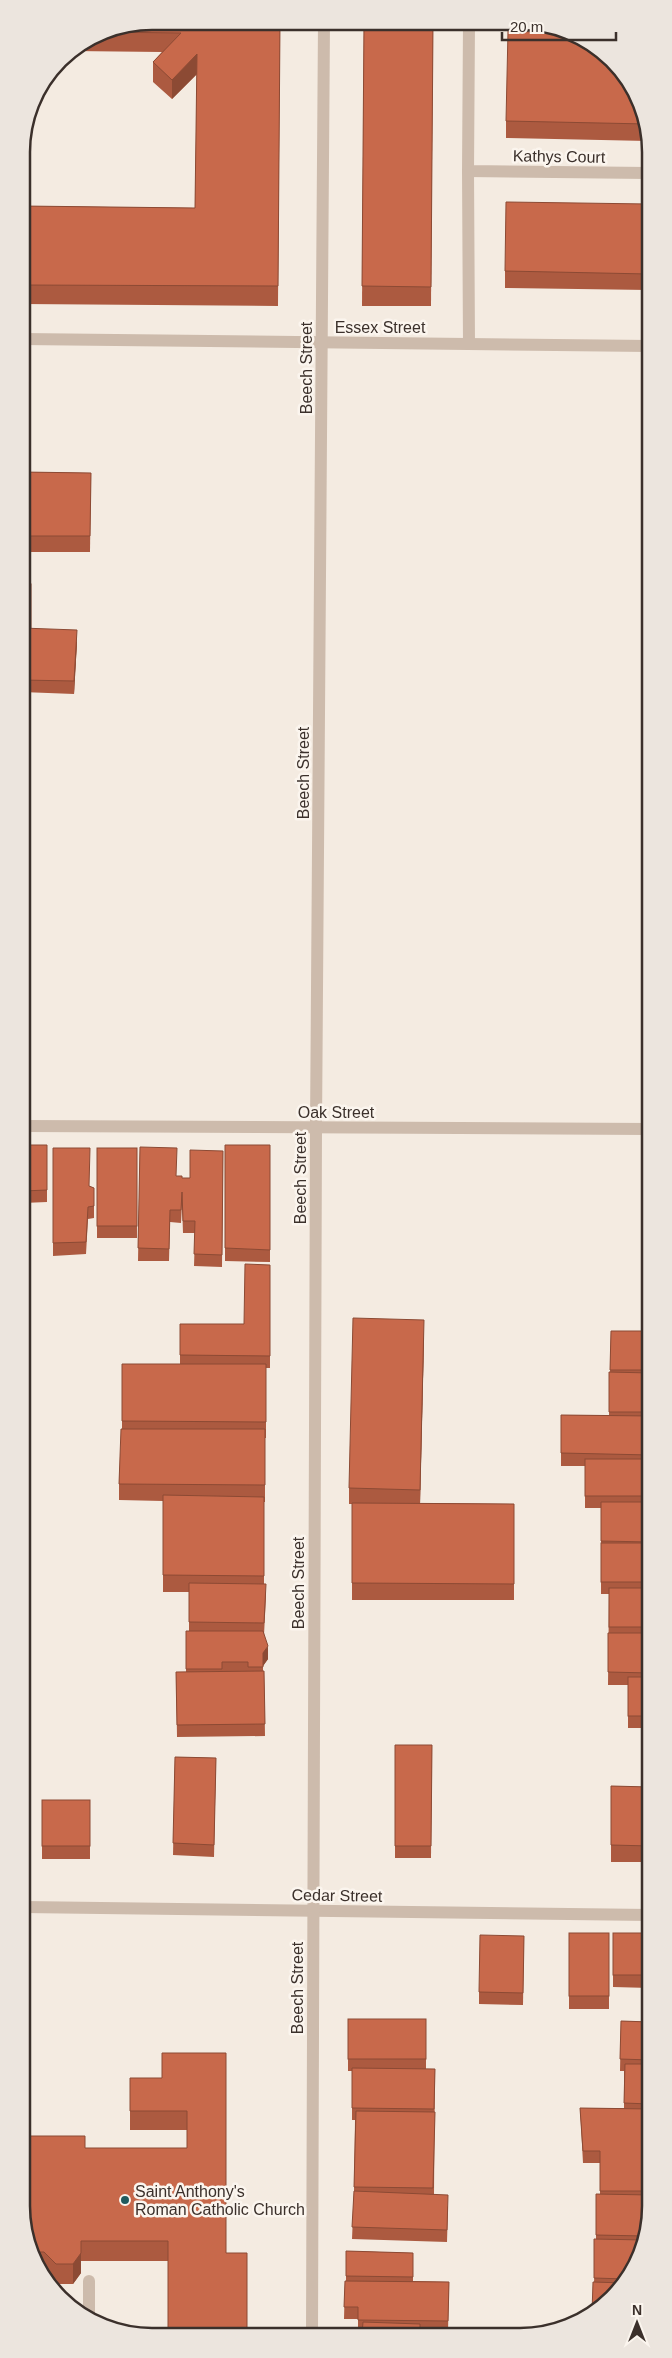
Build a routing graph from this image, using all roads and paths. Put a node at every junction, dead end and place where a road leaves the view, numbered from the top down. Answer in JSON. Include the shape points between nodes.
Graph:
{"nodes":[{"id":1,"x":324,"y":30,"type":"edge"},
{"id":2,"x":469,"y":30,"type":"edge"},
{"id":3,"x":468,"y":171,"type":"junction"},
{"id":4,"x":642,"y":173,"type":"edge"},
{"id":5,"x":30,"y":339,"type":"edge"},
{"id":6,"x":322,"y":342,"type":"junction"},
{"id":7,"x":470,"y":344,"type":"junction"},
{"id":8,"x":642,"y":346,"type":"edge"},
{"id":9,"x":30,"y":1126,"type":"edge"},
{"id":10,"x":316,"y":1128,"type":"junction"},
{"id":11,"x":642,"y":1129,"type":"edge"},
{"id":12,"x":30,"y":1907,"type":"edge"},
{"id":13,"x":313,"y":1911,"type":"junction"},
{"id":14,"x":642,"y":1915,"type":"edge"},
{"id":15,"x":89,"y":2281,"type":"dead end"},
{"id":16,"x":89,"y":2311,"type":"edge"},
{"id":17,"x":312,"y":2328,"type":"edge"}],
"edges":[{"from":1,"to":6,"type":"street","name":"Beech Street"},
{"from":2,"to":3,"type":"street"},
{"from":3,"to":4,"type":"street","name":"Kathys Court"},
{"from":3,"to":7,"type":"street"},
{"from":5,"to":6,"type":"street","name":"Essex Street"},
{"from":6,"to":7,"type":"street","name":"Essex Street"},
{"from":6,"to":10,"type":"street","name":"Beech Street"},
{"from":7,"to":8,"type":"street","name":"Essex Street"},
{"from":9,"to":10,"type":"street","name":"Oak Street"},
{"from":10,"to":11,"type":"street","name":"Oak Street"},
{"from":10,"to":13,"type":"street","name":"Beech Street"},
{"from":12,"to":13,"type":"street","name":"Cedar Street"},
{"from":13,"to":14,"type":"street","name":"Cedar Street"},
{"from":13,"to":17,"type":"street","name":"Beech Street"},
{"from":15,"to":16,"type":"street"}]}
